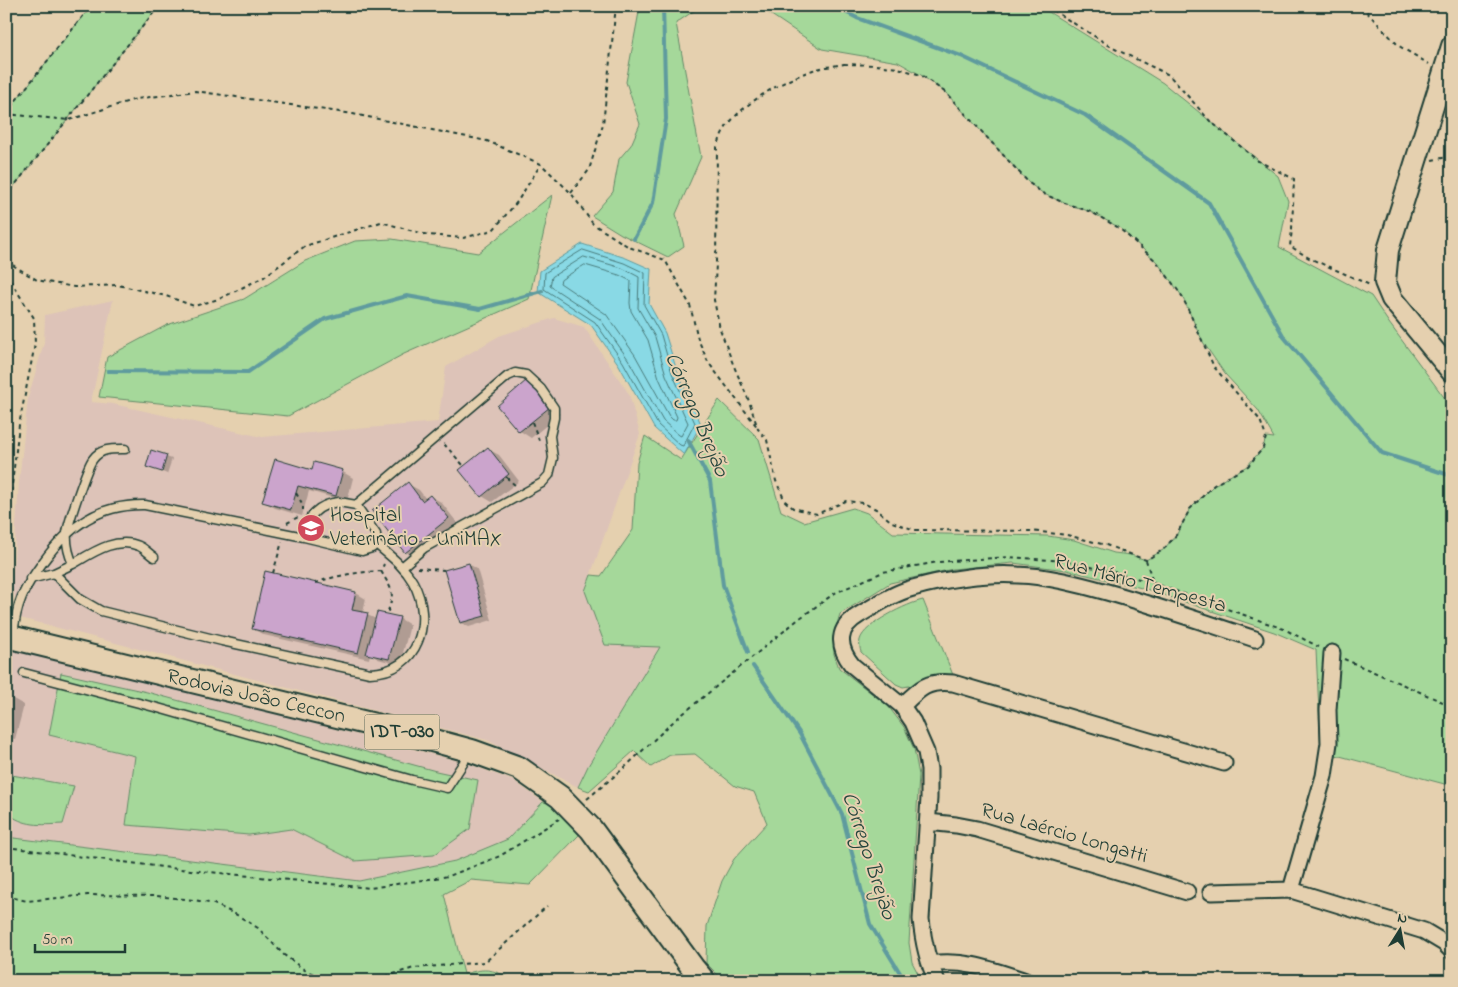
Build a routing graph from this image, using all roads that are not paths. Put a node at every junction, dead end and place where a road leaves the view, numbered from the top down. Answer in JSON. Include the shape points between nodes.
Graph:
{"nodes":[{"id":1,"x":1452,"y":46,"type":"edge"},
{"id":2,"x":1452,"y":372,"type":"edge"},
{"id":3,"x":125,"y":449,"type":"dead end"},
{"id":4,"x":356,"y":505,"type":"junction"},
{"id":5,"x":67,"y":533,"type":"junction"},
{"id":6,"x":304,"y":537,"type":"junction"},
{"id":7,"x":376,"y":544,"type":"junction"},
{"id":8,"x":154,"y":557,"type":"dead end"},
{"id":9,"x":73,"y":564,"type":"junction"},
{"id":10,"x":403,"y":566,"type":"junction"},
{"id":11,"x":54,"y":573,"type":"junction"},
{"id":12,"x":30,"y":579,"type":"junction"},
{"id":13,"x":9,"y":637,"type":"edge"},
{"id":14,"x":1255,"y":639,"type":"dead end"},
{"id":15,"x":1332,"y":653,"type":"road end"},
{"id":16,"x":24,"y":674,"type":"dead end"},
{"id":17,"x":902,"y":706,"type":"junction"},
{"id":18,"x":468,"y":749,"type":"junction"},
{"id":19,"x":1224,"y":763,"type":"dead end"},
{"id":20,"x":928,"y":822,"type":"junction"},
{"id":21,"x":1291,"y":890,"type":"junction"},
{"id":22,"x":1187,"y":892,"type":"dead end"},
{"id":23,"x":1211,"y":892,"type":"dead end"},
{"id":24,"x":1452,"y":951,"type":"edge"},
{"id":25,"x":930,"y":964,"type":"junction"},
{"id":26,"x":704,"y":981,"type":"edge"},
{"id":27,"x":937,"y":981,"type":"edge"},
{"id":28,"x":1026,"y":981,"type":"edge"}],
"edges":[{"from":1,"to":2,"type":"street","via":[[1388,250],[1385,282],[1392,298]]},
{"from":3,"to":5,"type":"lane","via":[[105,449],[93,458]]},
{"from":4,"to":6,"type":"lane","via":[[339,502],[321,506],[309,519]]},
{"from":4,"to":7,"type":"lane","via":[[376,534]]},
{"from":4,"to":10,"type":"lane","via":[[508,376],[515,373],[526,376],[541,389],[554,412],[550,436],[552,468],[542,482],[424,548]]},
{"from":5,"to":6,"type":"lane","via":[[89,518],[113,508],[145,505]]},
{"from":5,"to":9,"type":"lane","via":[[68,554]]},
{"from":5,"to":12,"type":"lane"},
{"from":6,"to":7,"type":"lane","via":[[362,551]]},
{"from":7,"to":10,"type":"lane"},
{"from":8,"to":9,"type":"lane","via":[[139,546],[119,543]]},
{"from":9,"to":11,"type":"lane"},
{"from":10,"to":11,"type":"lane","via":[[419,594],[423,618],[421,632],[414,651],[406,661],[383,673],[370,673],[222,641],[101,611],[80,599]]},
{"from":11,"to":12,"type":"lane"},
{"from":12,"to":13,"type":"lane"},
{"from":13,"to":18,"type":"main road","name":"Rodovia João Ceccon","number":"IDT-030"},
{"from":14,"to":17,"type":"street","name":"Rua Mário Tempesta","via":[[1070,582],[1018,575],[964,578],[912,588],[895,595],[854,618],[842,633],[841,644],[852,665]]},
{"from":15,"to":21,"type":"street","via":[[1329,743],[1324,776]]},
{"from":16,"to":18,"type":"lane","via":[[447,788],[464,762]]},
{"from":17,"to":19,"type":"street","via":[[921,688],[932,683],[953,683]]},
{"from":17,"to":20,"type":"street","name":"Rua Mário Tempesta","via":[[926,752],[929,769]]},
{"from":18,"to":26,"type":"main road","name":"Rodovia João Ceccon","number":"IDT-030","via":[[519,768],[552,790],[574,810]]},
{"from":20,"to":22,"type":"street","name":"Rua Laércio Longatti","via":[[976,829]]},
{"from":20,"to":25,"type":"street","name":"Rua Mário Tempesta","via":[[921,918],[922,938]]},
{"from":21,"to":23,"type":"street"},
{"from":21,"to":24,"type":"street","via":[[1424,931]]},
{"from":25,"to":27,"type":"street","name":"Rua Mário Tempesta"},
{"from":25,"to":28,"type":"street","via":[[967,963]]}]}
